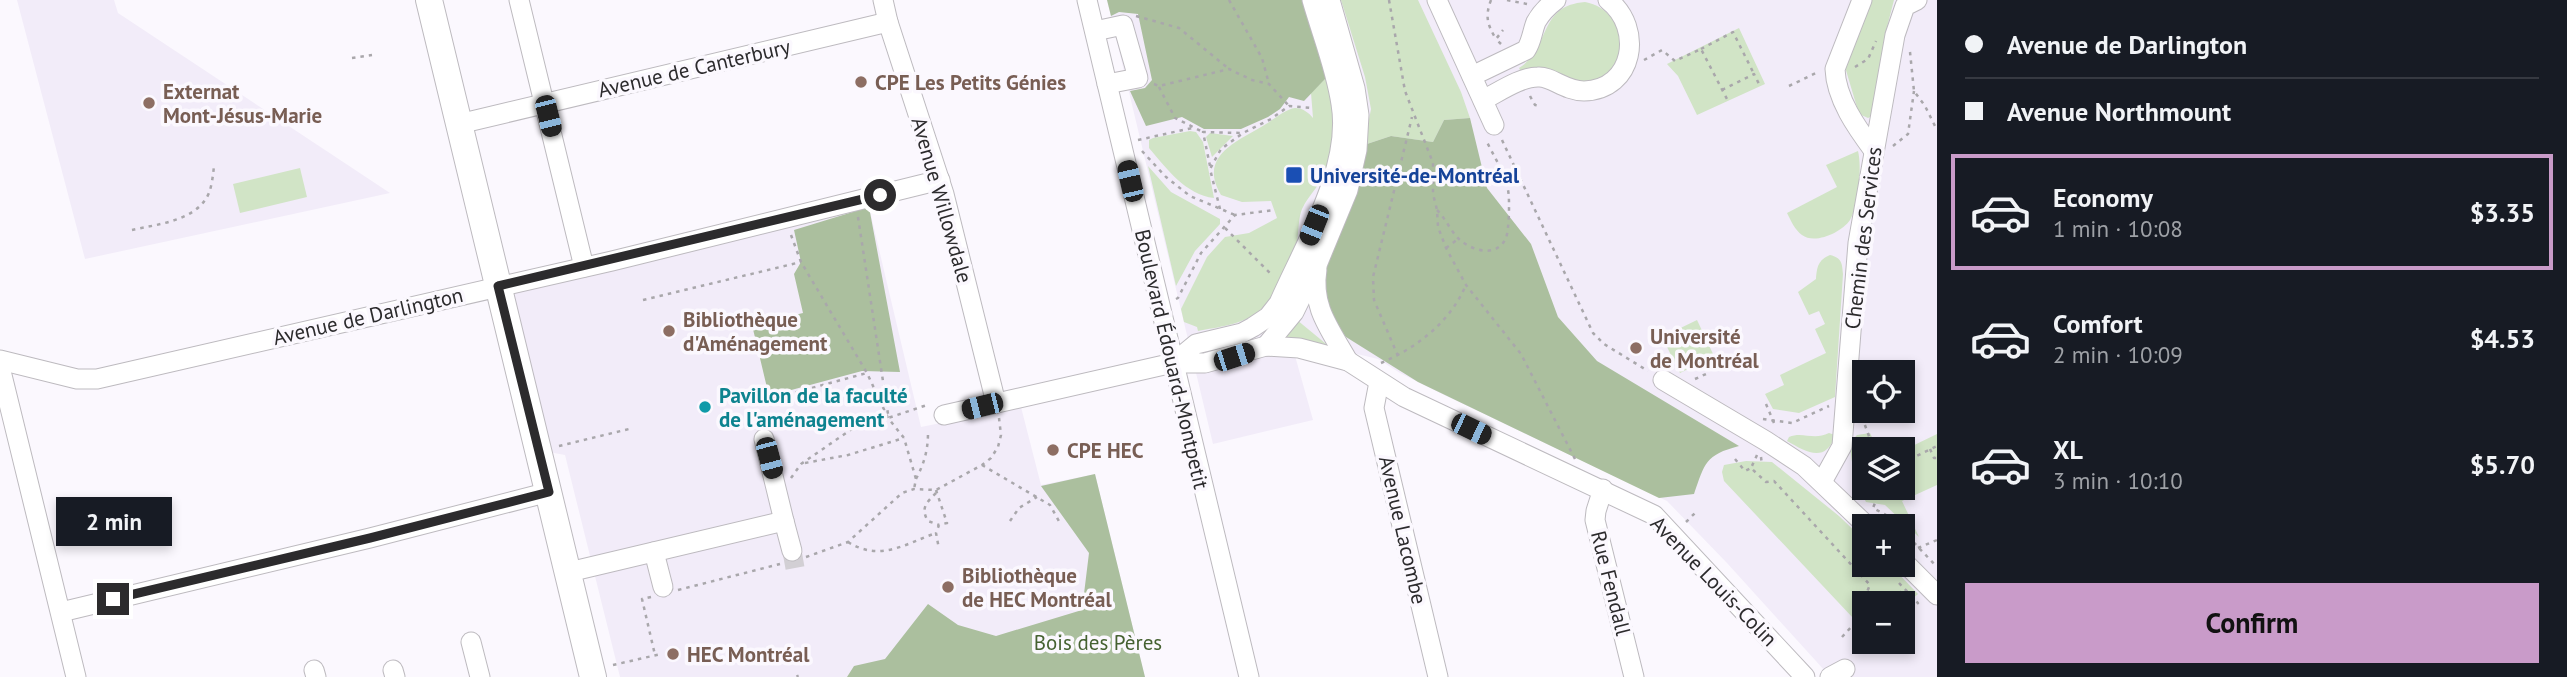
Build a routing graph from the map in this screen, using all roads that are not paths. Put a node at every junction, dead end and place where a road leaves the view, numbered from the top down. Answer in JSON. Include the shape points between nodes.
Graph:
{"nodes":[{"id":1,"x":429,"y":0,"type":"edge"},
{"id":2,"x":519,"y":0,"type":"edge"},
{"id":3,"x":883,"y":0,"type":"edge"},
{"id":4,"x":1087,"y":0,"type":"edge"},
{"id":5,"x":1312,"y":0,"type":"edge"},
{"id":6,"x":1330,"y":0,"type":"edge"},
{"id":7,"x":1437,"y":0,"type":"edge"},
{"id":8,"x":1556,"y":0,"type":"edge"},
{"id":9,"x":1608,"y":0,"type":"edge"},
{"id":10,"x":1862,"y":0,"type":"edge"},
{"id":11,"x":1917,"y":0,"type":"edge"},
{"id":12,"x":888,"y":22,"type":"junction"},
{"id":13,"x":1095,"y":31,"type":"junction"},
{"id":14,"x":1472,"y":76,"type":"junction"},
{"id":15,"x":1107,"y":84,"type":"junction"},
{"id":16,"x":1483,"y":100,"type":"junction"},
{"id":17,"x":545,"y":103,"type":"junction"},
{"id":18,"x":459,"y":124,"type":"junction"},
{"id":19,"x":1494,"y":125,"type":"road end"},
{"id":20,"x":1883,"y":149,"type":"junction"},
{"id":21,"x":940,"y":180,"type":"junction"},
{"id":22,"x":1317,"y":265,"type":"junction"},
{"id":23,"x":584,"y":267,"type":"junction"},
{"id":24,"x":498,"y":286,"type":"junction"},
{"id":25,"x":1287,"y":300,"type":"junction"},
{"id":26,"x":1334,"y":337,"type":"junction"},
{"id":27,"x":1266,"y":346,"type":"junction"},
{"id":28,"x":0,"y":360,"type":"edge"},
{"id":29,"x":1348,"y":361,"type":"junction"},
{"id":30,"x":1173,"y":363,"type":"junction"},
{"id":31,"x":0,"y":367,"type":"edge"},
{"id":32,"x":1380,"y":372,"type":"junction"},
{"id":33,"x":1663,"y":380,"type":"road end"},
{"id":34,"x":998,"y":410,"type":"junction"},
{"id":35,"x":944,"y":415,"type":"dead end"},
{"id":36,"x":764,"y":439,"type":"dead end"},
{"id":37,"x":1822,"y":482,"type":"junction"},
{"id":38,"x":1604,"y":489,"type":"junction"},
{"id":39,"x":549,"y":492,"type":"junction"},
{"id":40,"x":1855,"y":514,"type":"edge"},
{"id":41,"x":784,"y":521,"type":"junction"},
{"id":42,"x":654,"y":552,"type":"junction"},
{"id":43,"x":792,"y":558,"type":"tunnel mouth"},
{"id":44,"x":1915,"y":569,"type":"edge"},
{"id":45,"x":569,"y":572,"type":"junction"},
{"id":46,"x":661,"y":592,"type":"road end"},
{"id":47,"x":1937,"y":594,"type":"edge"},
{"id":48,"x":61,"y":612,"type":"junction"},
{"id":49,"x":471,"y":642,"type":"dead end"},
{"id":50,"x":603,"y":671,"type":"edge"},
{"id":51,"x":76,"y":677,"type":"edge"},
{"id":52,"x":480,"y":677,"type":"edge"},
{"id":53,"x":1249,"y":677,"type":"edge"},
{"id":54,"x":1438,"y":677,"type":"edge"},
{"id":55,"x":1634,"y":677,"type":"edge"},
{"id":56,"x":1805,"y":677,"type":"edge"}],
"edges":[{"from":1,"to":18,"type":"main road"},
{"from":2,"to":17,"type":"street"},
{"from":3,"to":12,"type":"street","name":"Avenue Willowdale"},
{"from":4,"to":13,"type":"street","name":"Boulevard Édouard-Montpetit"},
{"from":5,"to":25,"type":"street","via":[[1342,105],[1343,143]]},
{"from":6,"to":22,"type":"street","via":[[1355,88],[1359,130],[1348,190]]},
{"from":7,"to":14,"type":"street"},
{"from":8,"to":14,"type":"street","via":[[1536,22],[1526,50]]},
{"from":9,"to":16,"type":"street","via":[[1627,22],[1631,46],[1615,78],[1586,91],[1537,77]]},
{"from":10,"to":20,"type":"street","via":[[1835,79],[1853,122]]},
{"from":11,"to":20,"type":"street","name":"Chemin des Services","via":[[1905,6],[1899,20]]},
{"from":12,"to":17,"type":"street","name":"Avenue de Canterbury"},
{"from":12,"to":21,"type":"street","name":"Avenue Willowdale"},
{"from":13,"to":15,"type":"street","name":"Boulevard Édouard-Montpetit"},
{"from":13,"to":15,"type":"street","via":[[1123,25],[1138,78]]},
{"from":14,"to":16,"type":"street"},
{"from":15,"to":30,"type":"street","name":"Boulevard Édouard-Montpetit"},
{"from":16,"to":19,"type":"street"},
{"from":17,"to":18,"type":"street","name":"Avenue de Canterbury"},
{"from":17,"to":23,"type":"street"},
{"from":18,"to":24,"type":"main road"},
{"from":20,"to":37,"type":"street","name":"Chemin des Services","via":[[1858,243],[1842,446]]},
{"from":21,"to":23,"type":"street","name":"Avenue de Darlington"},
{"from":21,"to":34,"type":"street","name":"Avenue Willowdale"},
{"from":22,"to":25,"type":"street"},
{"from":22,"to":26,"type":"street","via":[[1316,300]]},
{"from":23,"to":24,"type":"street","name":"Avenue de Darlington"},
{"from":24,"to":28,"type":"street","name":"Avenue de Darlington","via":[[97,379],[77,379]]},
{"from":24,"to":39,"type":"main road"},
{"from":25,"to":26,"type":"street"},
{"from":25,"to":27,"type":"street"},
{"from":25,"to":30,"type":"street","via":[[1253,327],[1196,344]]},
{"from":26,"to":29,"type":"street"},
{"from":27,"to":29,"type":"street","name":"Avenue Louis-Colin","via":[[1298,348]]},
{"from":27,"to":30,"type":"street","name":"Avenue Louis-Colin","via":[[1205,363]]},
{"from":29,"to":32,"type":"street","name":"Avenue Louis-Colin"},
{"from":30,"to":34,"type":"street","name":"Avenue Louis-Colin"},
{"from":30,"to":53,"type":"street","name":"Boulevard Édouard-Montpetit"},
{"from":31,"to":48,"type":"street"},
{"from":32,"to":38,"type":"street","name":"Avenue Louis-Colin","via":[[1493,440]]},
{"from":32,"to":54,"type":"street","name":"Avenue Lacombe","via":[[1374,408]]},
{"from":33,"to":37,"type":"street","via":[[1766,441]]},
{"from":34,"to":35,"type":"street","name":"Avenue Louis-Colin"},
{"from":36,"to":41,"type":"street"},
{"from":37,"to":40,"type":"street"},
{"from":38,"to":55,"type":"street","name":"Rue Fendall","via":[[1595,520]]},
{"from":38,"to":56,"type":"street","name":"Avenue Louis-Colin","via":[[1662,522]]},
{"from":39,"to":45,"type":"main road"},
{"from":39,"to":48,"type":"street"},
{"from":41,"to":42,"type":"street"},
{"from":41,"to":43,"type":"street"},
{"from":42,"to":45,"type":"street"},
{"from":42,"to":46,"type":"street"},
{"from":44,"to":47,"type":"street"},
{"from":45,"to":50,"type":"main road"},
{"from":48,"to":51,"type":"street"},
{"from":49,"to":52,"type":"street"}]}
